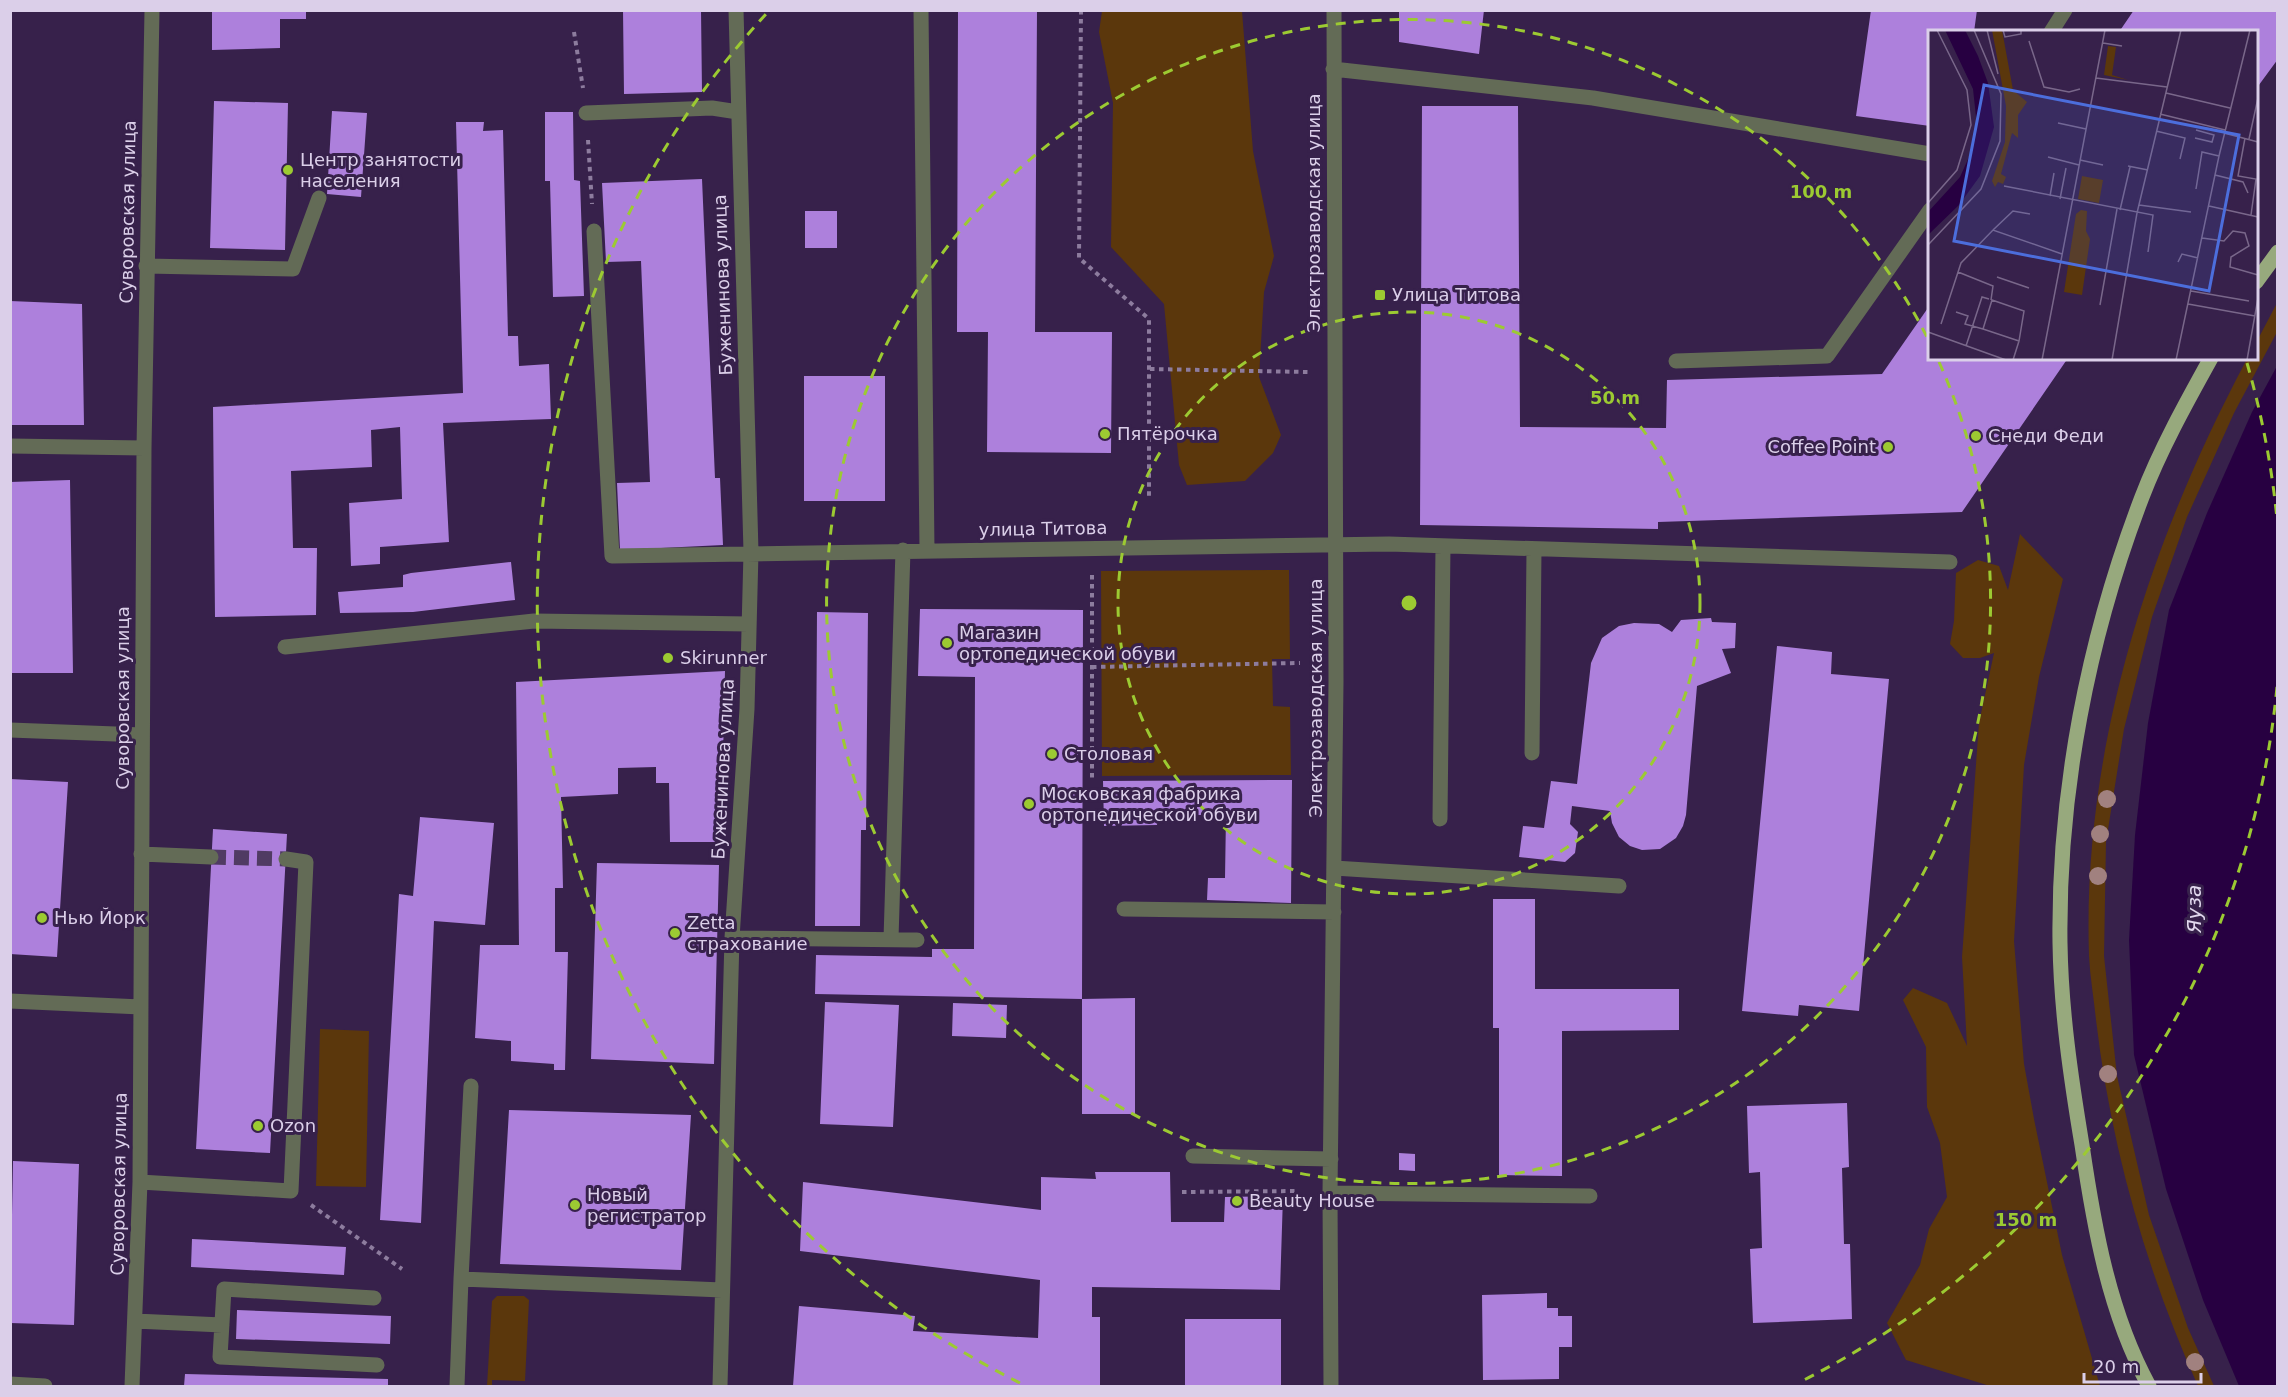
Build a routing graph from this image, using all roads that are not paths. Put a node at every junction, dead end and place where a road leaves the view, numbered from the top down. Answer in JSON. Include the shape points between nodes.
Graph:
{"nodes":[{"id":1,"x":152,"y":10,"type":"edge"},
{"id":2,"x":736,"y":10,"type":"edge"},
{"id":3,"x":921,"y":10,"type":"edge"},
{"id":4,"x":1334,"y":10,"type":"edge"},
{"id":5,"x":2065,"y":10,"type":"edge"},
{"id":6,"x":2051,"y":30,"type":"edge"},
{"id":7,"x":1333,"y":69,"type":"junction"},
{"id":8,"x":738,"y":112,"type":"junction"},
{"id":9,"x":586,"y":113,"type":"road end"},
{"id":10,"x":1928,"y":154,"type":"edge"},
{"id":11,"x":319,"y":198,"type":"dead end"},
{"id":12,"x":1928,"y":211,"type":"edge"},
{"id":13,"x":594,"y":231,"type":"road end"},
{"id":14,"x":2277,"y":252,"type":"edge"},
{"id":15,"x":146,"y":266,"type":"junction"},
{"id":16,"x":2258,"y":279,"type":"edge"},
{"id":17,"x":2210,"y":360,"type":"edge"},
{"id":18,"x":1676,"y":361,"type":"dead end"},
{"id":19,"x":10,"y":446,"type":"edge"},
{"id":20,"x":144,"y":448,"type":"junction"},
{"id":21,"x":1335,"y":544,"type":"junction"},
{"id":22,"x":1443,"y":546,"type":"junction"},
{"id":23,"x":1534,"y":549,"type":"junction"},
{"id":24,"x":903,"y":550,"type":"junction"},
{"id":25,"x":927,"y":550,"type":"junction"},
{"id":26,"x":751,"y":552,"type":"junction"},
{"id":27,"x":1950,"y":562,"type":"dead end"},
{"id":28,"x":749,"y":624,"type":"junction"},
{"id":29,"x":285,"y":647,"type":"dead end"},
{"id":30,"x":10,"y":730,"type":"edge"},
{"id":31,"x":142,"y":735,"type":"junction"},
{"id":32,"x":1532,"y":753,"type":"dead end"},
{"id":33,"x":1440,"y":819,"type":"dead end"},
{"id":34,"x":141,"y":854,"type":"junction"},
{"id":35,"x":211,"y":856,"type":"tunnel mouth"},
{"id":36,"x":286,"y":859,"type":"tunnel mouth"},
{"id":37,"x":1334,"y":868,"type":"junction"},
{"id":38,"x":1619,"y":886,"type":"dead end"},
{"id":39,"x":1124,"y":909,"type":"dead end"},
{"id":40,"x":1334,"y":912,"type":"junction"},
{"id":41,"x":732,"y":938,"type":"junction"},
{"id":42,"x":891,"y":939,"type":"junction"},
{"id":43,"x":917,"y":940,"type":"dead end"},
{"id":44,"x":10,"y":1001,"type":"edge"},
{"id":45,"x":141,"y":1007,"type":"junction"},
{"id":46,"x":471,"y":1086,"type":"dead end"},
{"id":47,"x":1193,"y":1156,"type":"dead end"},
{"id":48,"x":1331,"y":1159,"type":"junction"},
{"id":49,"x":140,"y":1182,"type":"junction"},
{"id":50,"x":1330,"y":1193,"type":"junction"},
{"id":51,"x":1590,"y":1196,"type":"dead end"},
{"id":52,"x":461,"y":1280,"type":"junction"},
{"id":53,"x":722,"y":1290,"type":"junction"},
{"id":54,"x":374,"y":1298,"type":"dead end"},
{"id":55,"x":135,"y":1321,"type":"junction"},
{"id":56,"x":222,"y":1325,"type":"junction"},
{"id":57,"x":2131,"y":1353,"type":"junction"},
{"id":58,"x":376,"y":1365,"type":"dead end"},
{"id":59,"x":10,"y":1384,"type":"edge"},
{"id":60,"x":45,"y":1386,"type":"edge"},
{"id":61,"x":132,"y":1386,"type":"edge"},
{"id":62,"x":457,"y":1386,"type":"edge"},
{"id":63,"x":720,"y":1386,"type":"edge"},
{"id":64,"x":1331,"y":1386,"type":"edge"},
{"id":65,"x":2142,"y":1386,"type":"edge"},
{"id":66,"x":2148,"y":1386,"type":"edge"}],
"edges":[{"from":1,"to":15,"type":"street","name":"Суворовская улица"},
{"from":2,"to":8,"type":"street","name":"Буженинова улица"},
{"from":3,"to":25,"type":"street"},
{"from":4,"to":7,"type":"street","name":"Электрозаводская улица"},
{"from":5,"to":6,"type":"street"},
{"from":7,"to":10,"type":"street","via":[[1593,98]]},
{"from":7,"to":21,"type":"street","name":"Электрозаводская улица"},
{"from":8,"to":9,"type":"street","via":[[712,108]]},
{"from":8,"to":26,"type":"street","name":"Буженинова улица"},
{"from":11,"to":15,"type":"street","via":[[293,269]]},
{"from":12,"to":18,"type":"street","via":[[1827,356]]},
{"from":13,"to":26,"type":"street","name":"улица Титова","via":[[612,556]]},
{"from":14,"to":16,"type":"main road"},
{"from":15,"to":20,"type":"street","name":"Суворовская улица"},
{"from":17,"to":57,"type":"main road","via":[[2142,496],[2110,590],[2082,706],[2064,827],[2060,944],[2069,1066],[2095,1229]]},
{"from":19,"to":20,"type":"street"},
{"from":20,"to":31,"type":"street","name":"Суворовская улица"},
{"from":21,"to":22,"type":"street","name":"улица Титова"},
{"from":21,"to":25,"type":"street","name":"улица Титова"},
{"from":21,"to":37,"type":"street","name":"Электрозаводская улица"},
{"from":22,"to":23,"type":"street","name":"улица Титова"},
{"from":22,"to":33,"type":"street"},
{"from":23,"to":27,"type":"street","name":"улица Титова"},
{"from":23,"to":32,"type":"street"},
{"from":24,"to":25,"type":"street","name":"улица Титова"},
{"from":24,"to":26,"type":"street","name":"улица Титова"},
{"from":24,"to":42,"type":"street"},
{"from":26,"to":28,"type":"street","name":"Буженинова улица"},
{"from":28,"to":29,"type":"street","via":[[534,621]]},
{"from":28,"to":41,"type":"street","name":"Буженинова улица"},
{"from":30,"to":31,"type":"street"},
{"from":31,"to":34,"type":"street","name":"Суворовская улица"},
{"from":34,"to":35,"type":"street"},
{"from":34,"to":45,"type":"street","name":"Суворовская улица"},
{"from":36,"to":49,"type":"street","via":[[306,862],[291,1191]]},
{"from":37,"to":38,"type":"street"},
{"from":37,"to":40,"type":"street","name":"Электрозаводская улица"},
{"from":39,"to":40,"type":"street"},
{"from":40,"to":48,"type":"street","name":"Электрозаводская улица"},
{"from":41,"to":42,"type":"street"},
{"from":41,"to":53,"type":"street","name":"Буженинова улица"},
{"from":42,"to":43,"type":"street"},
{"from":44,"to":45,"type":"street"},
{"from":45,"to":49,"type":"street","name":"Суворовская улица"},
{"from":46,"to":52,"type":"street"},
{"from":47,"to":48,"type":"street"},
{"from":48,"to":50,"type":"street","name":"Электрозаводская улица"},
{"from":49,"to":55,"type":"street","name":"Суворовская улица"},
{"from":50,"to":51,"type":"street"},
{"from":50,"to":64,"type":"street","name":"Электрозаводская улица"},
{"from":52,"to":53,"type":"street"},
{"from":52,"to":62,"type":"street"},
{"from":53,"to":63,"type":"street","name":"Буженинова улица"},
{"from":54,"to":56,"type":"street","via":[[224,1289]]},
{"from":55,"to":56,"type":"street"},
{"from":55,"to":61,"type":"street","name":"Суворовская улица"},
{"from":56,"to":58,"type":"street","via":[[220,1357]]},
{"from":57,"to":65,"type":"main road"},
{"from":57,"to":66,"type":"main road"},
{"from":59,"to":60,"type":"street"}]}
